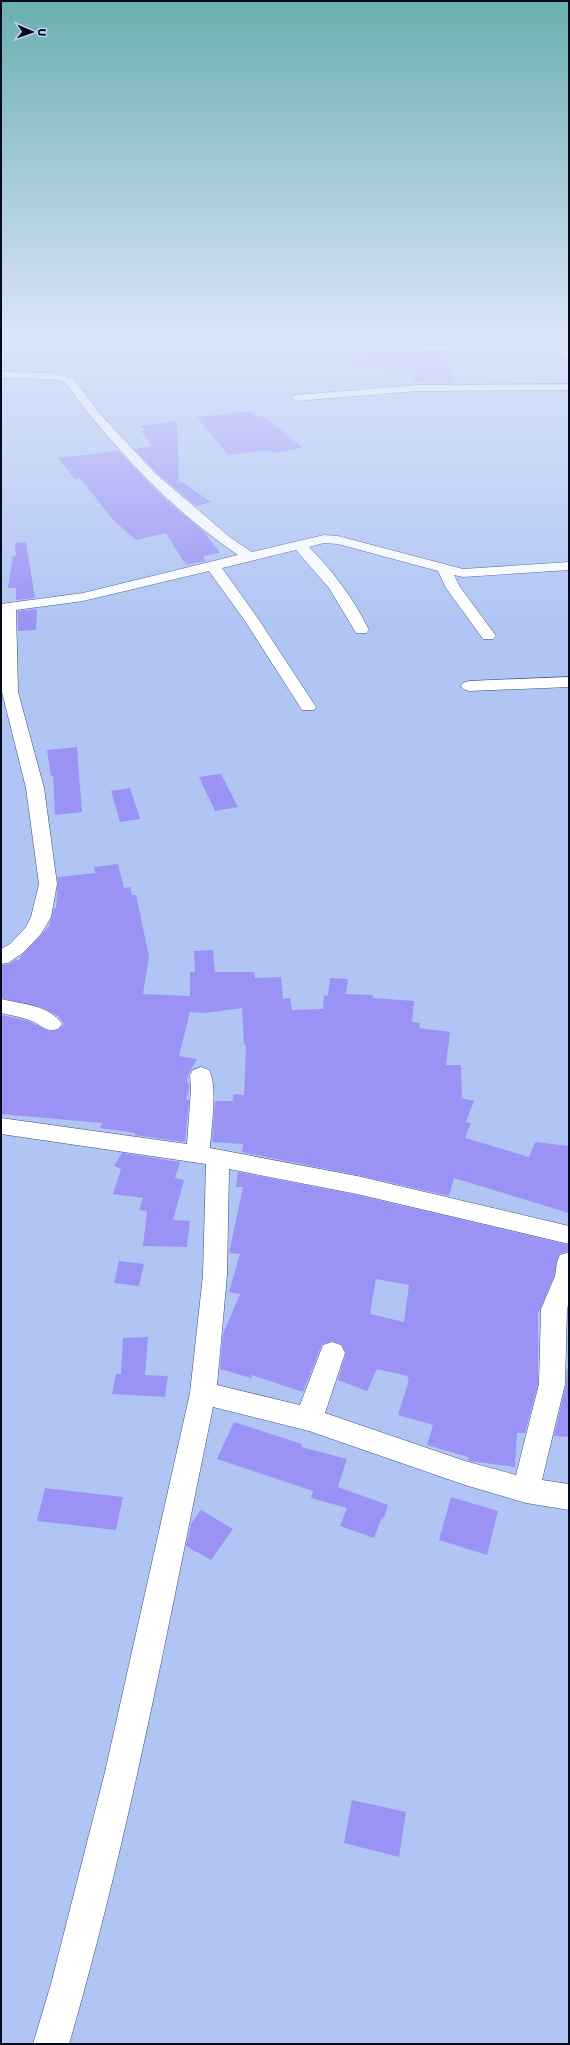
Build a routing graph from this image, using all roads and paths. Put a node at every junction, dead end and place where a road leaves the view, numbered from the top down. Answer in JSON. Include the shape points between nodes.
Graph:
{"nodes":[{"id":1,"x":112,"y":434,"type":"edge"},
{"id":2,"x":299,"y":545,"type":"junction"},
{"id":3,"x":250,"y":557,"type":"junction"},
{"id":4,"x":213,"y":566,"type":"junction"},
{"id":5,"x":569,"y":566,"type":"edge"},
{"id":6,"x":444,"y":569,"type":"junction"},
{"id":7,"x":5,"y":608,"type":"edge"},
{"id":8,"x":361,"y":630,"type":"dead end"},
{"id":9,"x":488,"y":636,"type":"dead end"},
{"id":10,"x":569,"y":682,"type":"edge"},
{"id":11,"x":469,"y":686,"type":"dead end"},
{"id":12,"x":308,"y":707,"type":"dead end"},
{"id":13,"x":1,"y":958,"type":"edge"},
{"id":14,"x":1,"y":1006,"type":"edge"},
{"id":15,"x":51,"y":1024,"type":"dead end"},
{"id":16,"x":201,"y":1075,"type":"dead end"},
{"id":17,"x":1,"y":1126,"type":"edge"},
{"id":18,"x":208,"y":1156,"type":"junction"},
{"id":19,"x":569,"y":1235,"type":"edge"},
{"id":20,"x":569,"y":1262,"type":"edge"},
{"id":21,"x":332,"y":1353,"type":"dead end"},
{"id":22,"x":203,"y":1393,"type":"junction"},
{"id":23,"x":309,"y":1419,"type":"junction"},
{"id":24,"x":526,"y":1490,"type":"junction"},
{"id":25,"x":569,"y":1496,"type":"edge"},
{"id":26,"x":51,"y":2044,"type":"edge"}],
"edges":[{"from":1,"to":3,"type":"street","via":[[151,477],[232,546]]},
{"from":2,"to":3,"type":"street"},
{"from":2,"to":6,"type":"street","via":[[324,539],[338,540]]},
{"from":2,"to":8,"type":"street","via":[[337,590]]},
{"from":3,"to":4,"type":"street"},
{"from":4,"to":7,"type":"street","via":[[83,597]]},
{"from":4,"to":12,"type":"street","via":[[252,620]]},
{"from":5,"to":6,"type":"street","via":[[463,573]]},
{"from":6,"to":9,"type":"street","via":[[453,588]]},
{"from":7,"to":13,"type":"street","via":[[10,692],[35,788],[48,884],[41,916],[34,930],[17,948]]},
{"from":10,"to":11,"type":"street"},
{"from":14,"to":15,"type":"street","via":[[38,1015]]},
{"from":16,"to":18,"type":"street"},
{"from":17,"to":18,"type":"street"},
{"from":18,"to":19,"type":"street","via":[[357,1185]]},
{"from":18,"to":22,"type":"street","via":[[215,1276]]},
{"from":20,"to":24,"type":"street","via":[[567,1276],[554,1309],[552,1384]]},
{"from":21,"to":23,"type":"street"},
{"from":22,"to":23,"type":"street"},
{"from":22,"to":26,"type":"street","via":[[121,1772],[69,1984]]},
{"from":23,"to":24,"type":"street","via":[[465,1473]]},
{"from":24,"to":25,"type":"street"}]}
